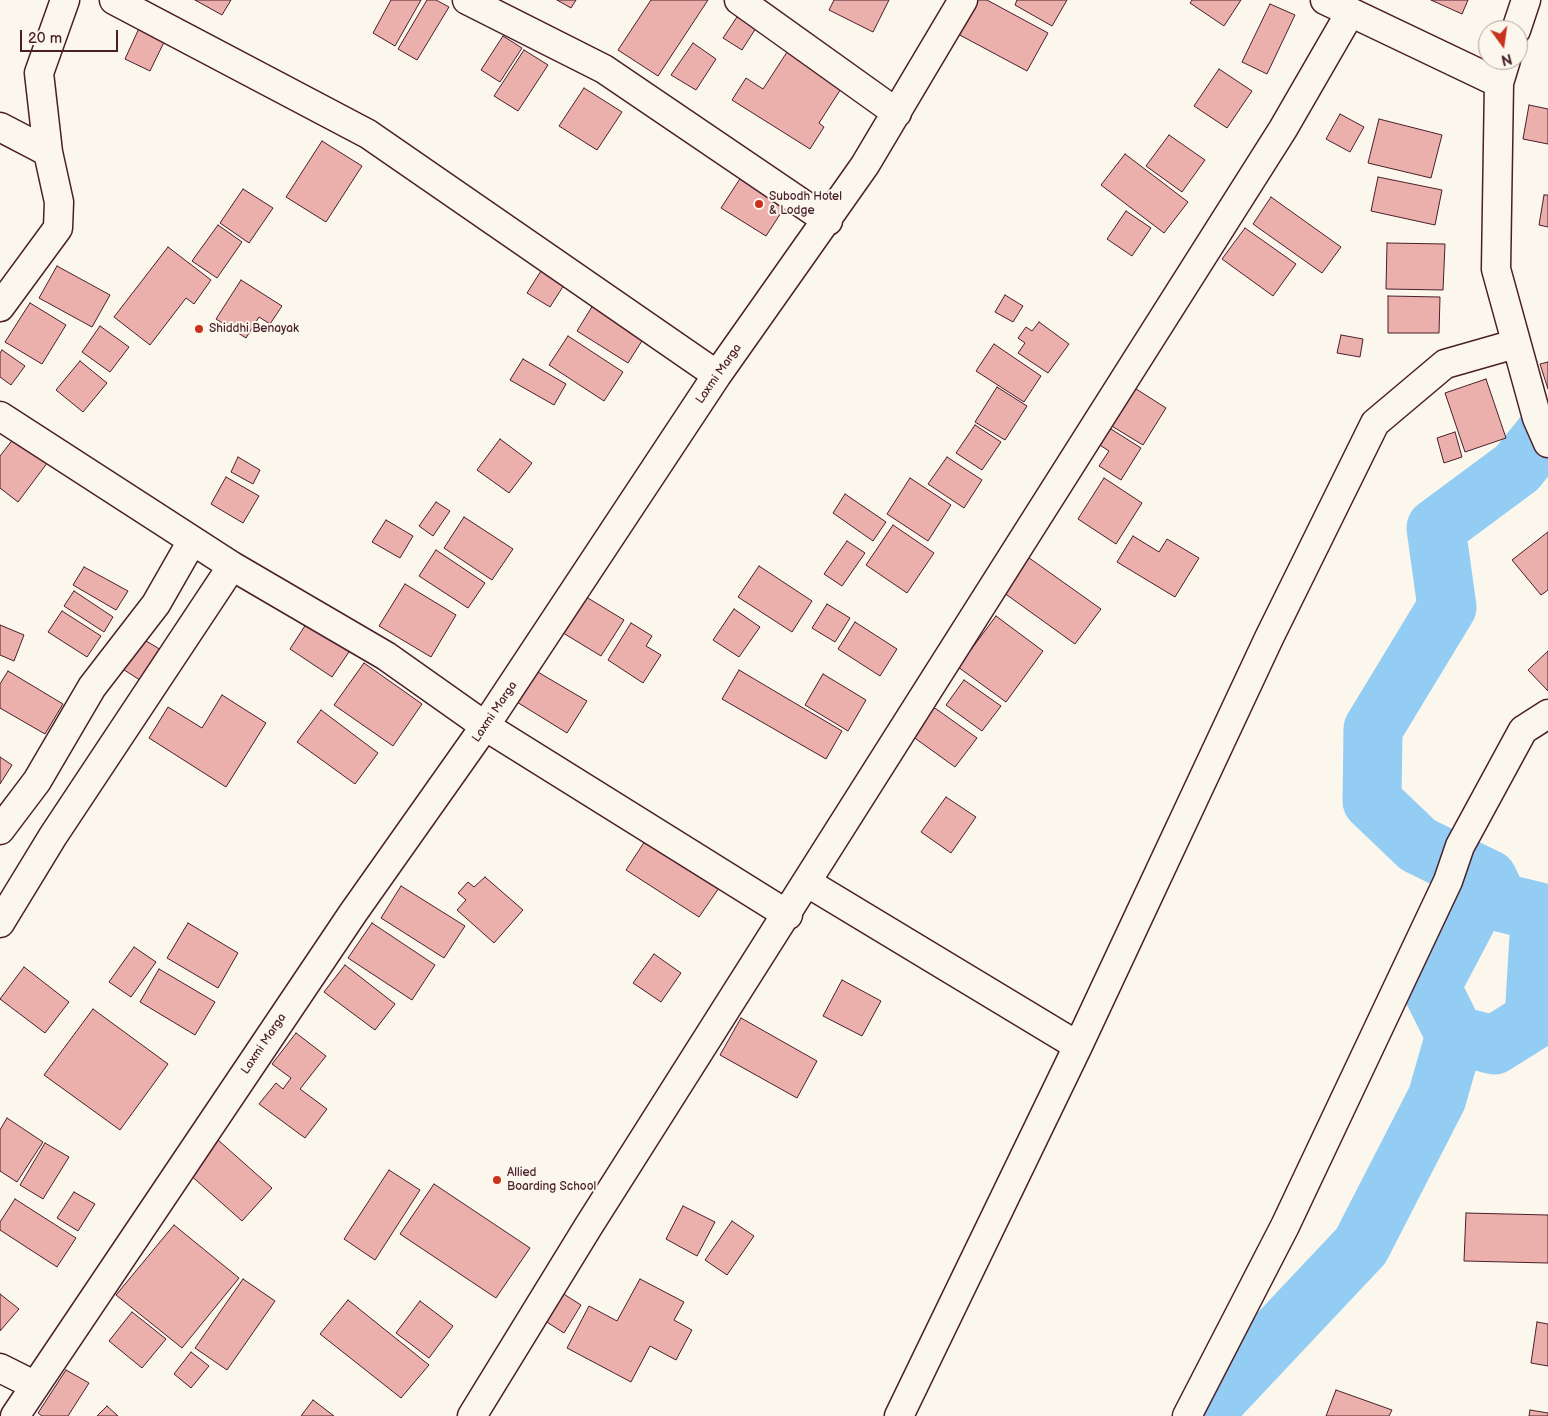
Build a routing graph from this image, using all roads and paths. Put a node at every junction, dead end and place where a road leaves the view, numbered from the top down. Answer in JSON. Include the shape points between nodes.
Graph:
{"nodes":[{"id":1,"x":65,"y":0,"type":"edge"},
{"id":2,"x":114,"y":0,"type":"edge"},
{"id":3,"x":467,"y":0,"type":"edge"},
{"id":4,"x":739,"y":0,"type":"edge"},
{"id":5,"x":963,"y":0,"type":"edge"},
{"id":6,"x":1324,"y":0,"type":"edge"},
{"id":7,"x":1526,"y":0,"type":"edge"},
{"id":8,"x":1350,"y":13,"type":"junction"},
{"id":9,"x":1519,"y":20,"type":"edge"},
{"id":10,"x":1502,"y":72,"type":"edge"},
{"id":11,"x":897,"y":113,"type":"junction"},
{"id":12,"x":0,"y":127,"type":"edge"},
{"id":13,"x":48,"y":152,"type":"junction"},
{"id":14,"x":828,"y":221,"type":"junction"},
{"id":15,"x":0,"y":307,"type":"edge"},
{"id":16,"x":1515,"y":344,"type":"junction"},
{"id":17,"x":717,"y":375,"type":"junction"},
{"id":18,"x":0,"y":416,"type":"edge"},
{"id":19,"x":1548,"y":443,"type":"edge"},
{"id":20,"x":192,"y":541,"type":"junction"},
{"id":21,"x":232,"y":566,"type":"junction"},
{"id":22,"x":1548,"y":714,"type":"edge"},
{"id":23,"x":485,"y":726,"type":"junction"},
{"id":24,"x":0,"y":830,"type":"edge"},
{"id":25,"x":808,"y":883,"type":"junction"},
{"id":26,"x":788,"y":915,"type":"junction"},
{"id":27,"x":0,"y":923,"type":"edge"},
{"id":28,"x":1078,"y":1046,"type":"junction"},
{"id":29,"x":0,"y":1368,"type":"edge"},
{"id":30,"x":34,"y":1385,"type":"junction"},
{"id":31,"x":15,"y":1416,"type":"edge"},
{"id":32,"x":472,"y":1416,"type":"edge"},
{"id":33,"x":899,"y":1416,"type":"edge"},
{"id":34,"x":1187,"y":1416,"type":"edge"}],
"edges":[{"from":1,"to":13,"type":"street","via":[[39,73]]},
{"from":2,"to":17,"type":"street","via":[[368,134]]},
{"from":3,"to":14,"type":"street","via":[[604,69]]},
{"from":4,"to":11,"type":"street"},
{"from":5,"to":11,"type":"street","name":"Laxmi Marga"},
{"from":6,"to":8,"type":"street"},
{"from":7,"to":9,"type":"street"},
{"from":8,"to":10,"type":"street"},
{"from":8,"to":25,"type":"street","via":[[1283,129]]},
{"from":10,"to":16,"type":"street","via":[[1496,269]]},
{"from":11,"to":14,"type":"street","name":"Laxmi Marga"},
{"from":12,"to":13,"type":"street"},
{"from":13,"to":15,"type":"street","via":[[59,202],[58,228]]},
{"from":14,"to":17,"type":"street","name":"Laxmi Marga"},
{"from":16,"to":19,"type":"street","via":[[1537,418]]},
{"from":16,"to":28,"type":"street","via":[[1445,364],[1375,423],[1269,638]]},
{"from":17,"to":23,"type":"street","name":"Laxmi Marga"},
{"from":18,"to":20,"type":"street"},
{"from":20,"to":21,"type":"street"},
{"from":20,"to":24,"type":"street","via":[[156,604],[92,687],[37,782]]},
{"from":21,"to":23,"type":"street","via":[[386,656]]},
{"from":21,"to":27,"type":"street","via":[[53,836]]},
{"from":22,"to":34,"type":"street","via":[[1524,730],[1460,846],[1448,881],[1285,1226]]},
{"from":23,"to":26,"type":"street"},
{"from":23,"to":30,"type":"street","name":"Laxmi Marga","via":[[353,913]]},
{"from":25,"to":26,"type":"street"},
{"from":25,"to":28,"type":"street"},
{"from":26,"to":32,"type":"street","via":[[588,1227]]},
{"from":28,"to":33,"type":"street"},
{"from":29,"to":30,"type":"street"},
{"from":30,"to":31,"type":"street","name":"Laxmi Marga"}]}
